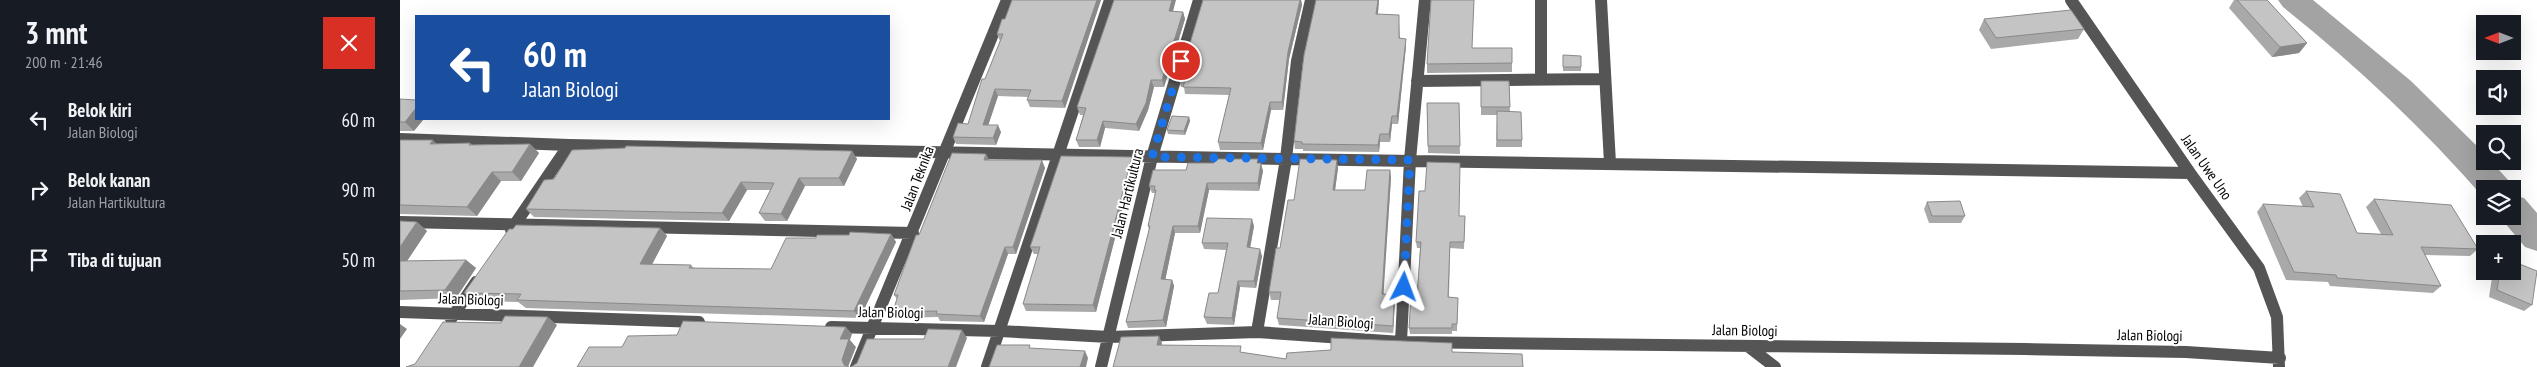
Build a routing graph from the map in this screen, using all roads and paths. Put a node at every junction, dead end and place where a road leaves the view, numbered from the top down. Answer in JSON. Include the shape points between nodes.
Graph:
{"nodes":[{"id":1,"x":1007,"y":0,"type":"edge"},
{"id":2,"x":1110,"y":0,"type":"edge"},
{"id":3,"x":1199,"y":0,"type":"edge"},
{"id":4,"x":1310,"y":0,"type":"edge"},
{"id":5,"x":1425,"y":0,"type":"edge"},
{"id":6,"x":1541,"y":0,"type":"edge"},
{"id":7,"x":1601,"y":0,"type":"edge"},
{"id":8,"x":2071,"y":0,"type":"edge"},
{"id":9,"x":1541,"y":78,"type":"junction"},
{"id":10,"x":1604,"y":79,"type":"junction"},
{"id":11,"x":1417,"y":81,"type":"junction"},
{"id":12,"x":400,"y":139,"type":"edge"},
{"id":13,"x":569,"y":145,"type":"junction"},
{"id":14,"x":945,"y":151,"type":"junction"},
{"id":15,"x":1058,"y":154,"type":"junction"},
{"id":16,"x":1152,"y":157,"type":"junction"},
{"id":17,"x":1286,"y":159,"type":"junction"},
{"id":18,"x":1410,"y":160,"type":"junction"},
{"id":19,"x":1610,"y":162,"type":"junction"},
{"id":20,"x":2190,"y":173,"type":"junction"},
{"id":21,"x":400,"y":222,"type":"edge"},
{"id":22,"x":515,"y":225,"type":"junction"},
{"id":23,"x":913,"y":233,"type":"junction"},
{"id":24,"x":504,"y":241,"type":"edge"},
{"id":25,"x":482,"y":274,"type":"edge"},
{"id":26,"x":400,"y":312,"type":"edge"},
{"id":27,"x":454,"y":314,"type":"junction"},
{"id":28,"x":713,"y":323,"type":"edge"},
{"id":29,"x":813,"y":326,"type":"edge"},
{"id":30,"x":873,"y":328,"type":"junction"},
{"id":31,"x":444,"y":329,"type":"edge"},
{"id":32,"x":1000,"y":331,"type":"junction"},
{"id":33,"x":1257,"y":332,"type":"junction"},
{"id":34,"x":1109,"y":337,"type":"junction"},
{"id":35,"x":1401,"y":342,"type":"junction"},
{"id":36,"x":1749,"y":347,"type":"junction"},
{"id":37,"x":2280,"y":363,"type":"edge"},
{"id":38,"x":856,"y":367,"type":"edge"},
{"id":39,"x":987,"y":367,"type":"edge"},
{"id":40,"x":1101,"y":367,"type":"edge"},
{"id":41,"x":1775,"y":367,"type":"edge"}],
"edges":[{"from":1,"to":14,"type":"street","name":"Jalan Teknika"},
{"from":2,"to":15,"type":"street"},
{"from":3,"to":16,"type":"street","name":"Jalan Hartikultura"},
{"from":4,"to":17,"type":"street","via":[[1298,61]]},
{"from":5,"to":11,"type":"street"},
{"from":6,"to":9,"type":"street"},
{"from":7,"to":10,"type":"street"},
{"from":8,"to":20,"type":"street","name":"Jalan Uwe Uno"},
{"from":9,"to":10,"type":"street"},
{"from":9,"to":11,"type":"street"},
{"from":10,"to":19,"type":"street"},
{"from":11,"to":18,"type":"street"},
{"from":12,"to":13,"type":"street"},
{"from":13,"to":14,"type":"street"},
{"from":13,"to":22,"type":"street"},
{"from":14,"to":15,"type":"street"},
{"from":14,"to":23,"type":"street","name":"Jalan Teknika"},
{"from":15,"to":16,"type":"street"},
{"from":15,"to":32,"type":"street"},
{"from":16,"to":17,"type":"street"},
{"from":16,"to":34,"type":"street","name":"Jalan Hartikultura"},
{"from":17,"to":18,"type":"street"},
{"from":17,"to":33,"type":"street"},
{"from":18,"to":19,"type":"street"},
{"from":18,"to":35,"type":"street"},
{"from":19,"to":20,"type":"street"},
{"from":20,"to":37,"type":"street","name":"Jalan Uwe Uno","via":[[2259,268],[2277,317]]},
{"from":21,"to":22,"type":"street"},
{"from":22,"to":23,"type":"street"},
{"from":22,"to":24,"type":"street"},
{"from":23,"to":30,"type":"street","name":"Jalan Teknika"},
{"from":25,"to":27,"type":"street"},
{"from":26,"to":27,"type":"street","name":"Jalan Biologi"},
{"from":27,"to":28,"type":"street","name":"Jalan Biologi"},
{"from":27,"to":31,"type":"street"},
{"from":29,"to":30,"type":"street","name":"Jalan Biologi"},
{"from":30,"to":32,"type":"street","name":"Jalan Biologi"},
{"from":30,"to":38,"type":"street","name":"Jalan Teknika"},
{"from":32,"to":34,"type":"street","name":"Jalan Biologi"},
{"from":32,"to":39,"type":"street"},
{"from":33,"to":34,"type":"street","name":"Jalan Biologi"},
{"from":33,"to":35,"type":"street","name":"Jalan Biologi"},
{"from":34,"to":40,"type":"street","name":"Jalan Hartikultura"},
{"from":35,"to":36,"type":"street","name":"Jalan Biologi"},
{"from":36,"to":37,"type":"street","name":"Jalan Biologi","via":[[2167,352]]},
{"from":36,"to":41,"type":"street"}]}
